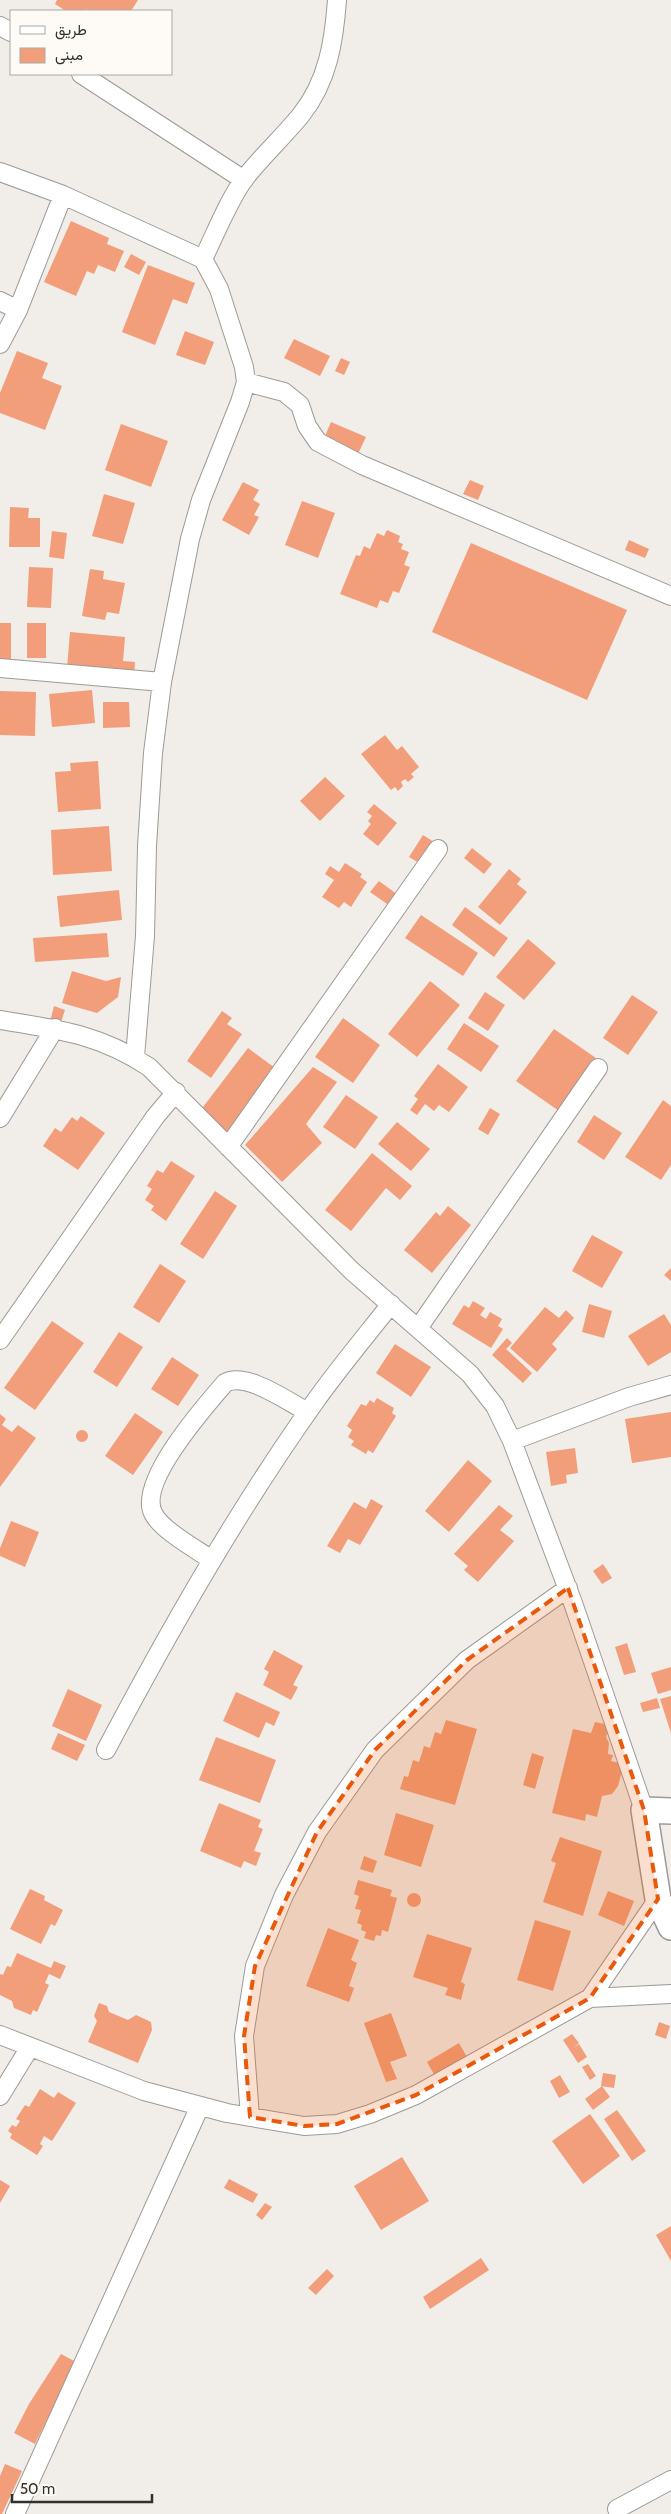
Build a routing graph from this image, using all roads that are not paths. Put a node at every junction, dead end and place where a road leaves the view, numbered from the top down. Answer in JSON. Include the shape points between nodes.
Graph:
{"nodes":[{"id":1,"x":337,"y":0,"type":"edge"},
{"id":2,"x":83,"y":75,"type":"edge"},
{"id":3,"x":0,"y":172,"type":"edge"},
{"id":4,"x":244,"y":180,"type":"junction"},
{"id":5,"x":63,"y":195,"type":"junction"},
{"id":6,"x":203,"y":260,"type":"junction"},
{"id":7,"x":0,"y":301,"type":"edge"},
{"id":8,"x":18,"y":310,"type":"junction"},
{"id":9,"x":0,"y":344,"type":"edge"},
{"id":10,"x":246,"y":382,"type":"junction"},
{"id":11,"x":671,"y":596,"type":"edge"},
{"id":12,"x":0,"y":668,"type":"edge"},
{"id":13,"x":162,"y":682,"type":"junction"},
{"id":14,"x":438,"y":850,"type":"dead end"},
{"id":15,"x":0,"y":1020,"type":"edge"},
{"id":16,"x":55,"y":1028,"type":"junction"},
{"id":17,"x":135,"y":1057,"type":"junction"},
{"id":18,"x":598,"y":1068,"type":"dead end"},
{"id":19,"x":176,"y":1092,"type":"junction"},
{"id":20,"x":0,"y":1118,"type":"edge"},
{"id":21,"x":228,"y":1147,"type":"junction"},
{"id":22,"x":390,"y":1304,"type":"junction"},
{"id":23,"x":419,"y":1327,"type":"junction"},
{"id":24,"x":0,"y":1340,"type":"edge"},
{"id":25,"x":671,"y":1384,"type":"edge"},
{"id":26,"x":308,"y":1412,"type":"junction"},
{"id":27,"x":512,"y":1441,"type":"junction"},
{"id":28,"x":212,"y":1560,"type":"junction"},
{"id":29,"x":568,"y":1588,"type":"junction"},
{"id":30,"x":106,"y":1750,"type":"dead end"},
{"id":31,"x":644,"y":1810,"type":"junction"},
{"id":32,"x":671,"y":1811,"type":"edge"},
{"id":33,"x":658,"y":1899,"type":"junction"},
{"id":34,"x":671,"y":1927,"type":"edge"},
{"id":35,"x":671,"y":1994,"type":"edge"},
{"id":36,"x":590,"y":1998,"type":"junction"},
{"id":37,"x":0,"y":2034,"type":"edge"},
{"id":38,"x":30,"y":2047,"type":"junction"},
{"id":39,"x":0,"y":2096,"type":"edge"},
{"id":40,"x":200,"y":2106,"type":"junction"},
{"id":41,"x":250,"y":2117,"type":"junction"},
{"id":42,"x":671,"y":2480,"type":"edge"},
{"id":43,"x":617,"y":2508,"type":"dead end"},
{"id":44,"x":16,"y":2514,"type":"edge"}],
"edges":[{"from":1,"to":4,"type":"street","via":[[334,37],[327,67],[316,93]]},
{"from":2,"to":4,"type":"street"},
{"from":3,"to":5,"type":"street"},
{"from":4,"to":6,"type":"street"},
{"from":5,"to":6,"type":"street"},
{"from":5,"to":8,"type":"street"},
{"from":6,"to":10,"type":"street","via":[[226,311]]},
{"from":7,"to":8,"type":"street"},
{"from":8,"to":9,"type":"street"},
{"from":10,"to":11,"type":"street","via":[[284,392],[300,404],[307,426],[318,442],[362,465]]},
{"from":10,"to":13,"type":"street","via":[[201,500],[190,539]]},
{"from":12,"to":13,"type":"street"},
{"from":13,"to":17,"type":"street","via":[[153,762],[145,936]]},
{"from":14,"to":21,"type":"street"},
{"from":15,"to":16,"type":"street"},
{"from":16,"to":17,"type":"street","via":[[89,1036]]},
{"from":16,"to":20,"type":"street"},
{"from":17,"to":19,"type":"street"},
{"from":18,"to":23,"type":"street"},
{"from":19,"to":21,"type":"street"},
{"from":19,"to":24,"type":"street"},
{"from":21,"to":22,"type":"street","via":[[352,1271]]},
{"from":22,"to":23,"type":"street"},
{"from":22,"to":26,"type":"street"},
{"from":23,"to":27,"type":"street","via":[[470,1374],[495,1406]]},
{"from":25,"to":27,"type":"street"},
{"from":26,"to":28,"type":"street"},
{"from":26,"to":28,"type":"street","via":[[254,1383],[231,1379],[193,1420],[158,1473],[150,1502],[153,1514],[168,1529]]},
{"from":27,"to":29,"type":"street"},
{"from":28,"to":30,"type":"street","via":[[163,1642]]},
{"from":29,"to":31,"type":"street"},
{"from":29,"to":41,"type":"street","via":[[467,1660],[375,1750],[317,1832],[284,1895],[255,1966],[244,2036]]},
{"from":31,"to":32,"type":"street"},
{"from":31,"to":33,"type":"street"},
{"from":33,"to":34,"type":"street"},
{"from":33,"to":36,"type":"street"},
{"from":35,"to":36,"type":"street"},
{"from":36,"to":41,"type":"street","via":[[416,2095],[370,2114],[337,2124],[304,2126]]},
{"from":37,"to":38,"type":"street"},
{"from":38,"to":39,"type":"street"},
{"from":38,"to":40,"type":"street","via":[[144,2091]]},
{"from":40,"to":41,"type":"street"},
{"from":40,"to":44,"type":"street"},
{"from":42,"to":43,"type":"street"}]}
